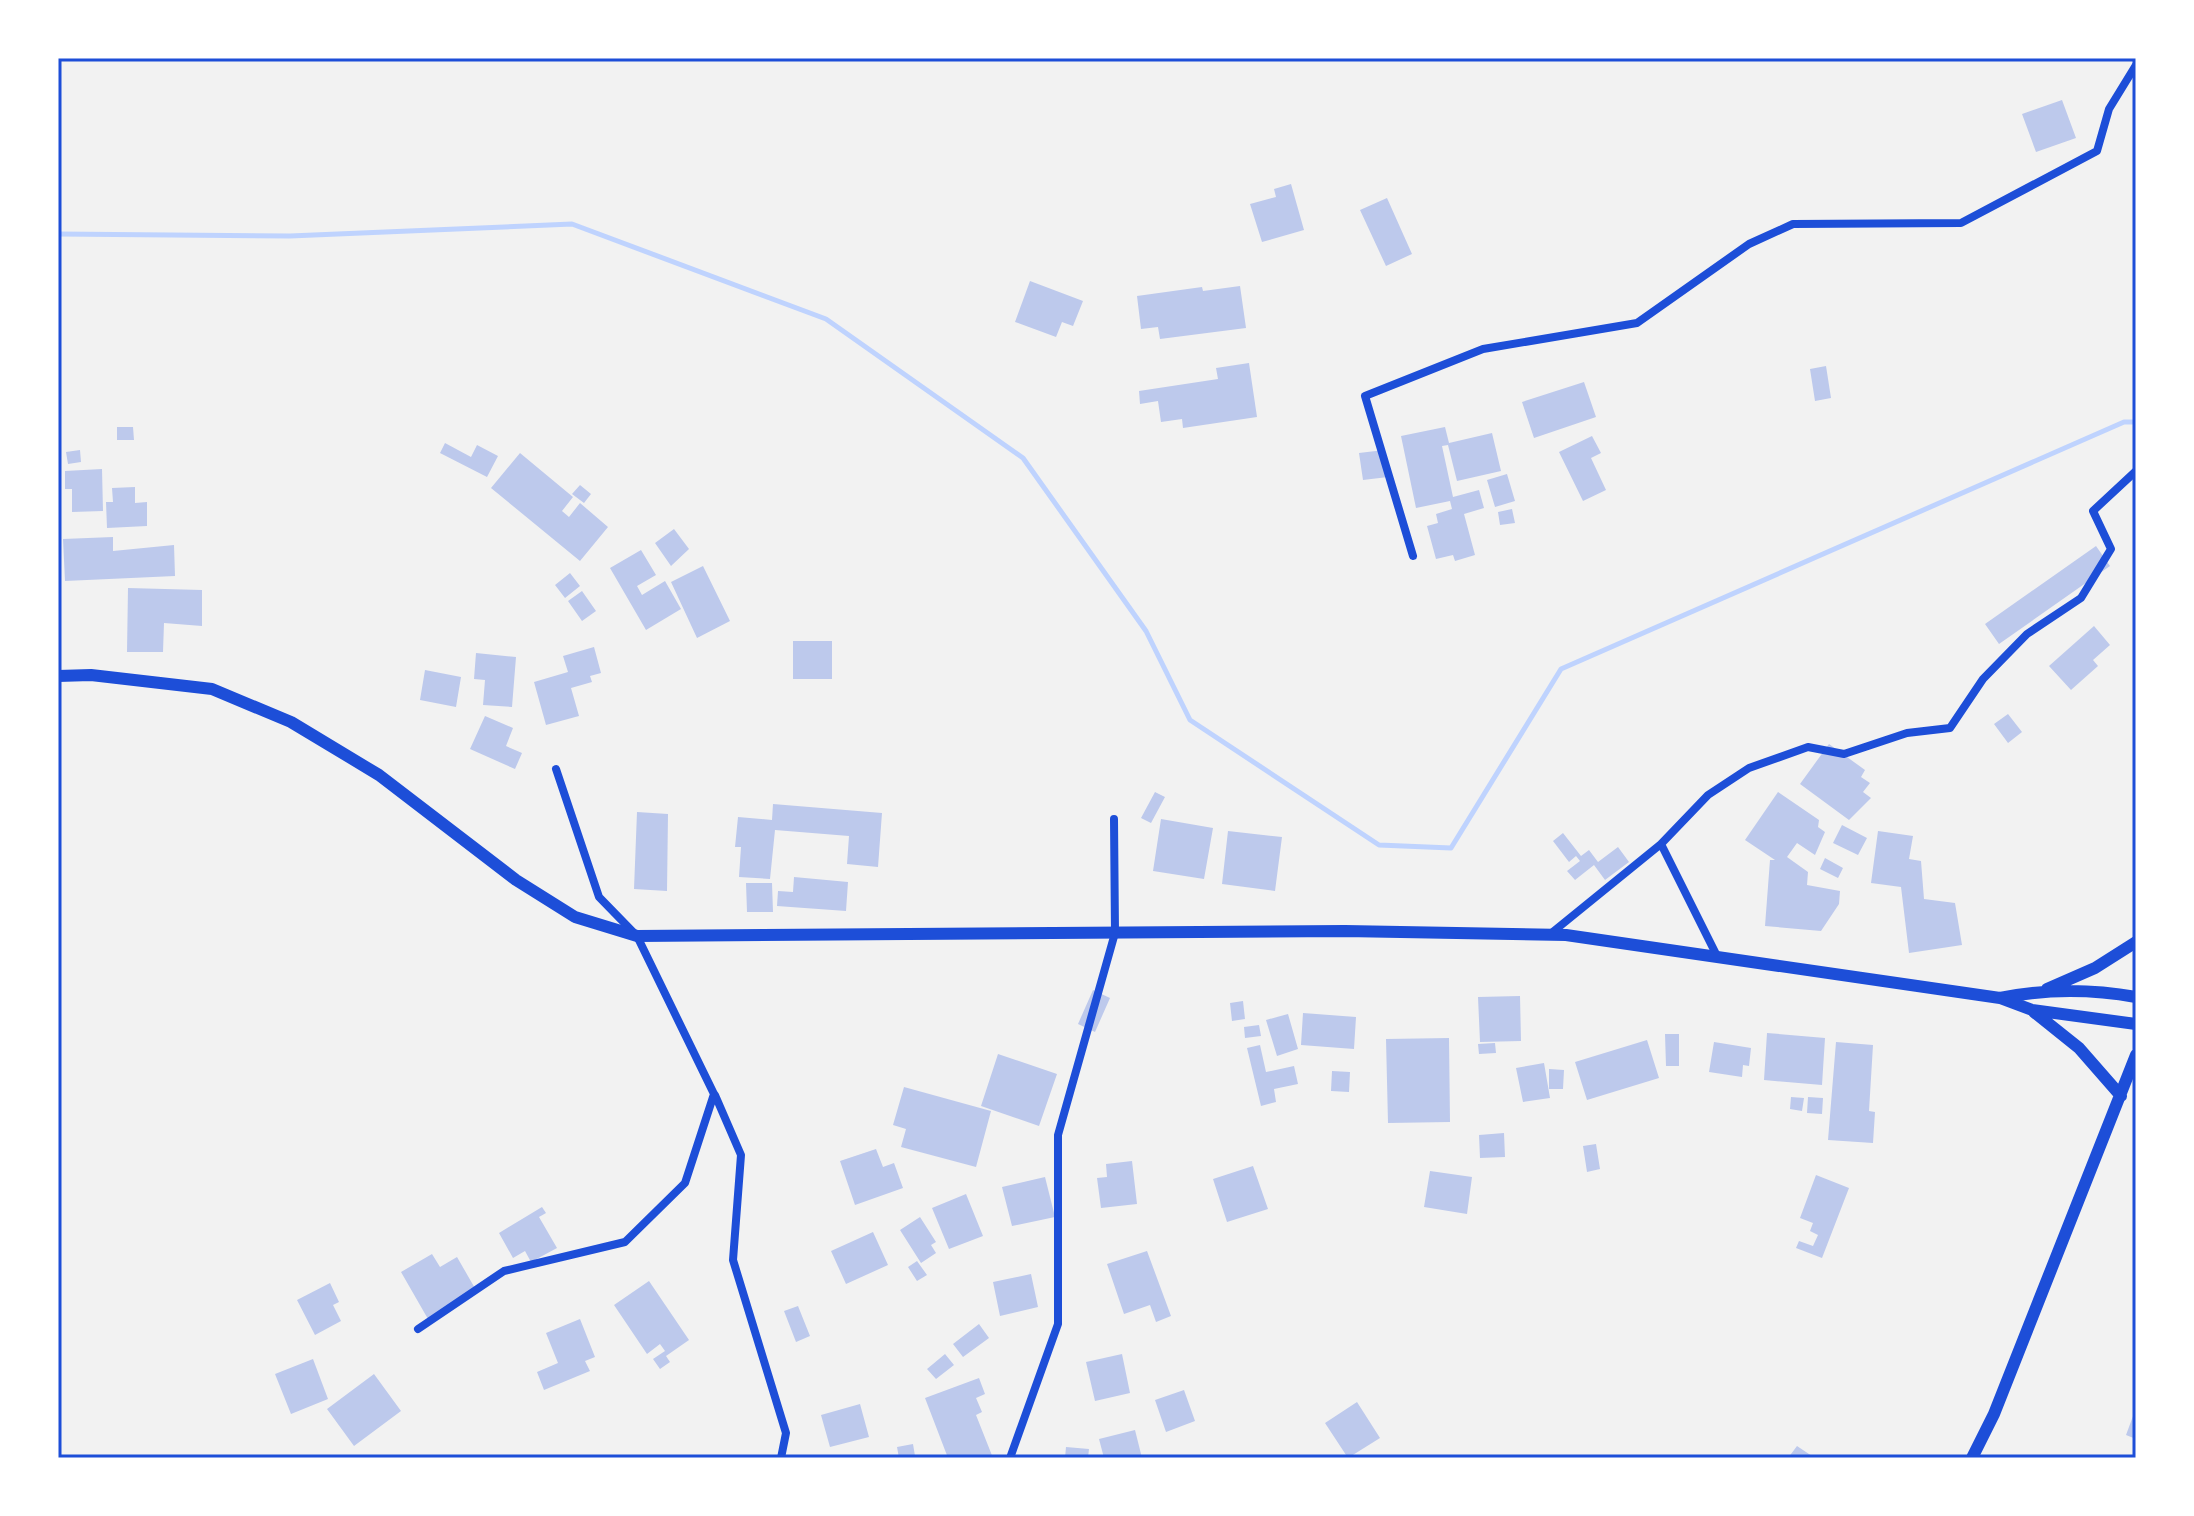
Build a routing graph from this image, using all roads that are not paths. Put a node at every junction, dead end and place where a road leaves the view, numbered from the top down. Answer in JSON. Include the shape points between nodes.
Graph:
{"nodes":[{"id":1,"x":2136,"y":65,"type":"edge"},
{"id":2,"x":2136,"y":471,"type":"edge"},
{"id":3,"x":1413,"y":556,"type":"dead end"},
{"id":4,"x":58,"y":676,"type":"edge"},
{"id":5,"x":556,"y":769,"type":"dead end"},
{"id":6,"x":1114,"y":819,"type":"dead end"},
{"id":7,"x":1661,"y":844,"type":"junction"},
{"id":8,"x":1115,"y":933,"type":"junction"},
{"id":9,"x":1549,"y":935,"type":"junction"},
{"id":10,"x":637,"y":936,"type":"junction"},
{"id":11,"x":2136,"y":942,"type":"edge"},
{"id":12,"x":1717,"y":956,"type":"junction"},
{"id":13,"x":2042,"y":991,"type":"junction"},
{"id":14,"x":2136,"y":997,"type":"edge"},
{"id":15,"x":2000,"y":998,"type":"junction"},
{"id":16,"x":2032,"y":1010,"type":"junction"},
{"id":17,"x":2136,"y":1024,"type":"edge"},
{"id":18,"x":2136,"y":1055,"type":"edge"},
{"id":19,"x":714,"y":1094,"type":"junction"},
{"id":20,"x":2121,"y":1096,"type":"junction"},
{"id":21,"x":418,"y":1329,"type":"dead end"},
{"id":22,"x":781,"y":1458,"type":"edge"},
{"id":23,"x":1010,"y":1458,"type":"edge"},
{"id":24,"x":1972,"y":1458,"type":"edge"}],
"edges":[{"from":1,"to":3,"type":"street","via":[[2109,109],[2097,151],[1961,223],[1793,224],[1749,244],[1637,323],[1483,349],[1365,396]]},
{"from":2,"to":7,"type":"street","via":[[2093,511],[2111,549],[2081,598],[2027,634],[1983,679],[1950,728],[1907,733],[1844,754],[1808,747],[1749,768],[1708,795]]},
{"from":4,"to":10,"type":"main road","via":[[212,689],[291,722],[379,775],[516,880],[575,917]]},
{"from":5,"to":10,"type":"street","via":[[599,897]]},
{"from":6,"to":8,"type":"street"},
{"from":7,"to":9,"type":"street"},
{"from":7,"to":12,"type":"street"},
{"from":8,"to":9,"type":"main road"},
{"from":8,"to":10,"type":"main road"},
{"from":8,"to":23,"type":"street","via":[[1058,1135],[1058,1324]]},
{"from":9,"to":12,"type":"main road"},
{"from":10,"to":19,"type":"street"},
{"from":11,"to":13,"type":"main road","via":[[2095,968]]},
{"from":12,"to":15,"type":"main road"},
{"from":13,"to":14,"type":"main road"},
{"from":13,"to":15,"type":"main road"},
{"from":15,"to":16,"type":"main road"},
{"from":16,"to":17,"type":"main road"},
{"from":16,"to":20,"type":"main road","via":[[2079,1048]]},
{"from":18,"to":20,"type":"main road"},
{"from":19,"to":21,"type":"street","via":[[685,1183],[625,1242],[504,1271]]},
{"from":19,"to":22,"type":"street","via":[[741,1155],[733,1260],[786,1433]]},
{"from":20,"to":24,"type":"main road"}]}
